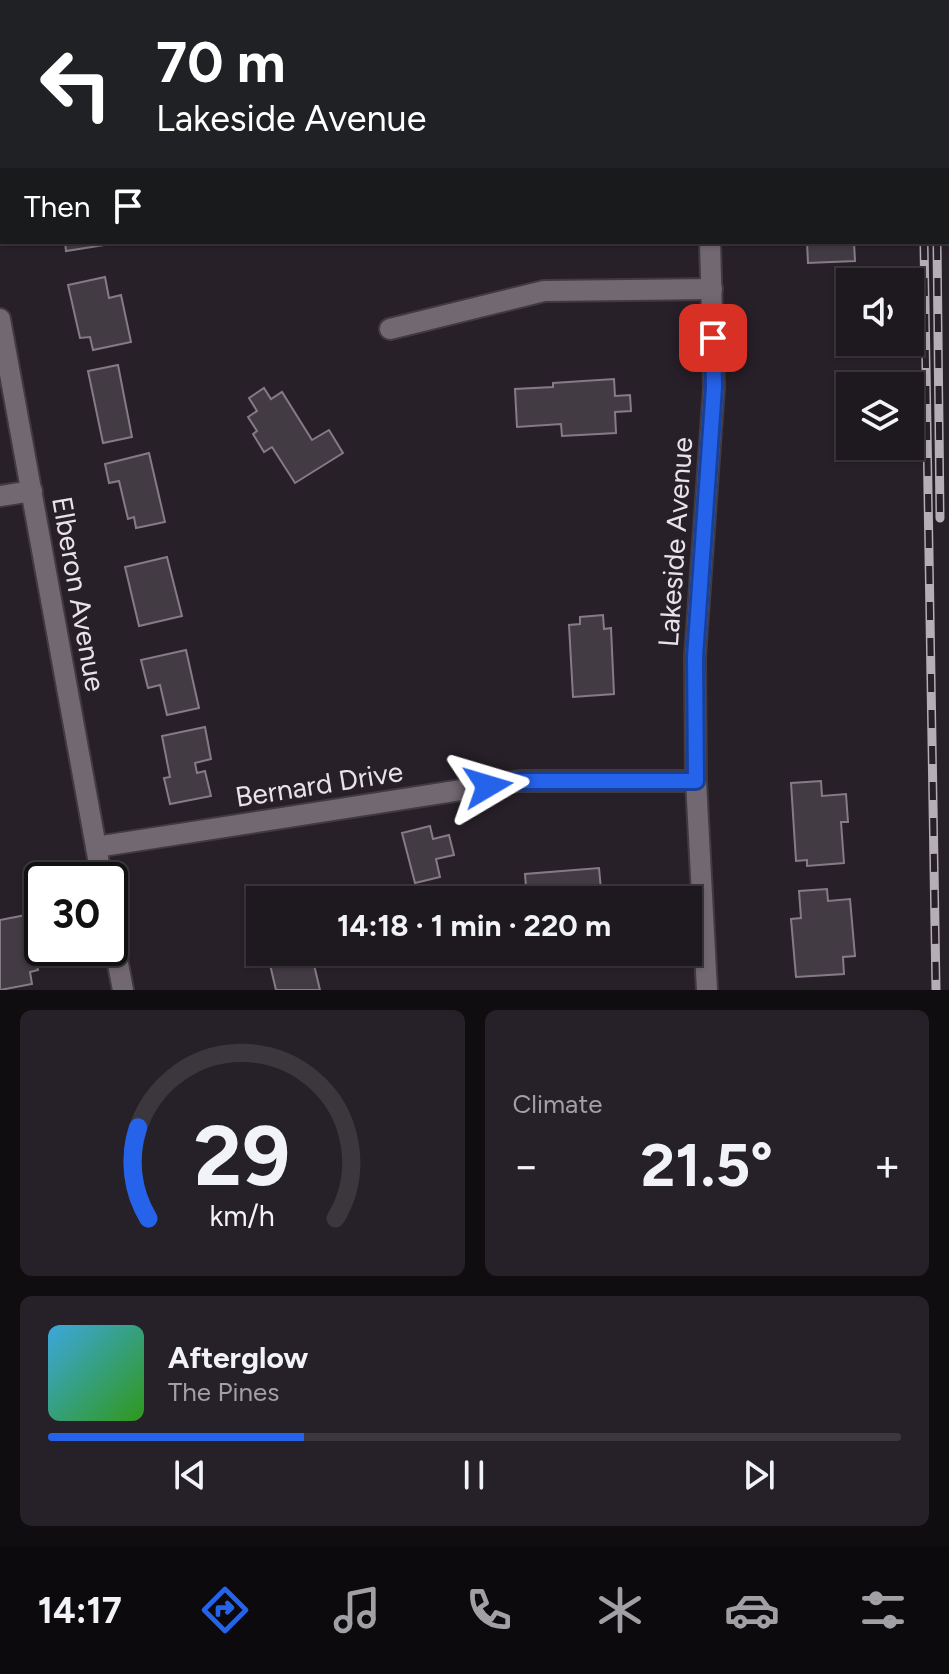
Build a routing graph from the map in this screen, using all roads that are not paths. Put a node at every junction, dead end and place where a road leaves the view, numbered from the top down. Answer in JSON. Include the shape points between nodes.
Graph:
{"nodes":[{"id":1,"x":710,"y":244,"type":"edge"},
{"id":2,"x":712,"y":289,"type":"junction"},
{"id":3,"x":0,"y":319,"type":"edge"},
{"id":4,"x":390,"y":329,"type":"dead end"},
{"id":5,"x":32,"y":491,"type":"junction"},
{"id":6,"x":0,"y":496,"type":"edge"},
{"id":7,"x":696,"y":781,"type":"junction"},
{"id":8,"x":96,"y":847,"type":"junction"},
{"id":9,"x":99,"y":862,"type":"edge"},
{"id":10,"x":118,"y":966,"type":"edge"},
{"id":11,"x":123,"y":990,"type":"edge"},
{"id":12,"x":707,"y":990,"type":"edge"}],
"edges":[{"from":1,"to":2,"type":"street","name":"Lakeside Avenue"},
{"from":2,"to":4,"type":"street","via":[[544,291]]},
{"from":2,"to":7,"type":"street","name":"Lakeside Avenue","via":[[714,387],[695,657]]},
{"from":3,"to":5,"type":"street","name":"Elberon Avenue"},
{"from":5,"to":6,"type":"street"},
{"from":5,"to":8,"type":"street","name":"Elberon Avenue"},
{"from":7,"to":8,"type":"street","name":"Bernard Drive","via":[[519,781]]},
{"from":7,"to":12,"type":"street","name":"Lakeside Avenue"},
{"from":8,"to":9,"type":"street","name":"Elberon Avenue"},
{"from":10,"to":11,"type":"street"}]}
